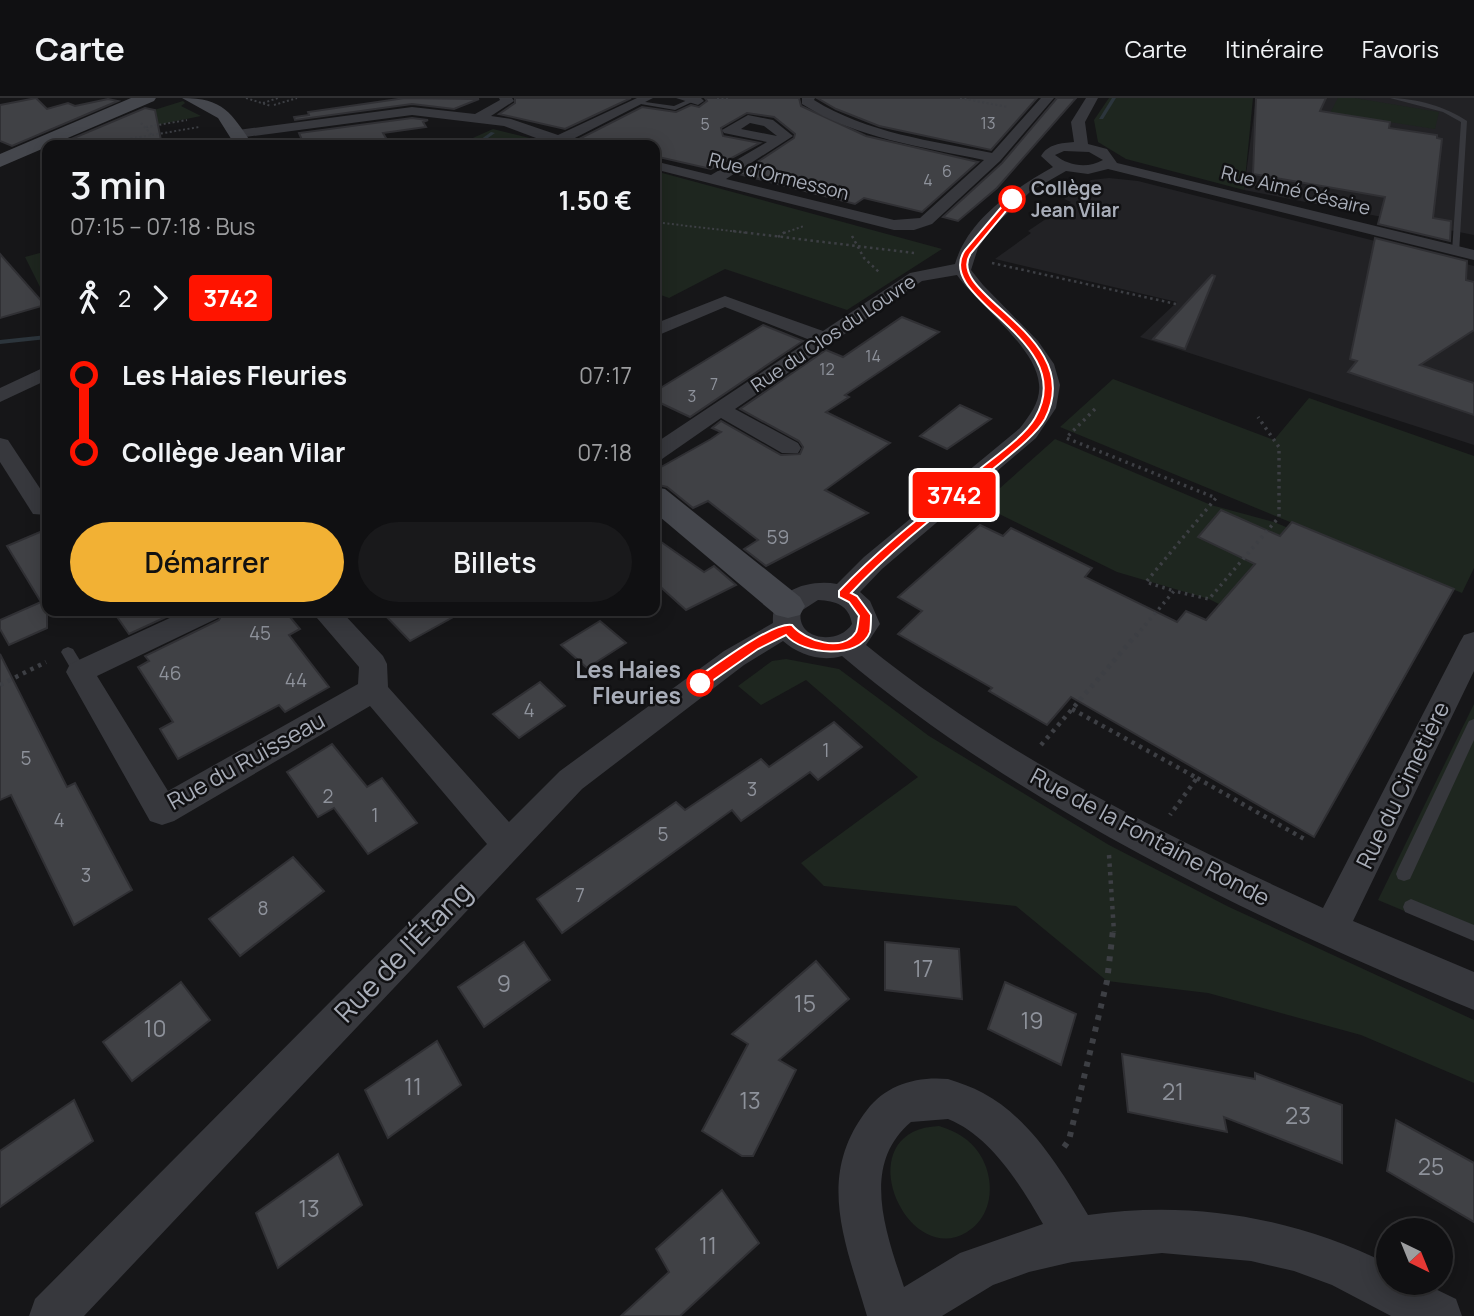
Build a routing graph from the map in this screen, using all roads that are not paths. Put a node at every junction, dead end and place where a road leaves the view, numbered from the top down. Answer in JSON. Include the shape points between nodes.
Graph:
{"nodes":[{"id":1,"x":148,"y":98,"type":"edge"},
{"id":2,"x":190,"y":98,"type":"edge"},
{"id":3,"x":444,"y":98,"type":"edge"},
{"id":4,"x":505,"y":98,"type":"edge"},
{"id":5,"x":808,"y":98,"type":"edge"},
{"id":6,"x":1048,"y":98,"type":"edge"},
{"id":7,"x":1091,"y":98,"type":"edge"},
{"id":8,"x":1394,"y":98,"type":"edge"},
{"id":9,"x":643,"y":100,"type":"edge"},
{"id":10,"x":691,"y":100,"type":"edge"},
{"id":11,"x":412,"y":111,"type":"junction"},
{"id":12,"x":478,"y":118,"type":"junction"},
{"id":13,"x":237,"y":133,"type":"edge"},
{"id":14,"x":46,"y":140,"type":"edge"},
{"id":15,"x":555,"y":140,"type":"edge"},
{"id":16,"x":560,"y":140,"type":"edge"},
{"id":17,"x":779,"y":141,"type":"dead end"},
{"id":18,"x":42,"y":142,"type":"edge"},
{"id":19,"x":1082,"y":147,"type":"junction"},
{"id":20,"x":995,"y":159,"type":"junction"},
{"id":21,"x":0,"y":161,"type":"edge"},
{"id":22,"x":1109,"y":164,"type":"junction"},
{"id":23,"x":1064,"y":166,"type":"junction"},
{"id":24,"x":660,"y":167,"type":"edge"},
{"id":25,"x":713,"y":180,"type":"junction"},
{"id":26,"x":1456,"y":251,"type":"junction"},
{"id":27,"x":1474,"y":255,"type":"edge"},
{"id":28,"x":963,"y":264,"type":"junction"},
{"id":29,"x":741,"y":289,"type":"dead end"},
{"id":30,"x":725,"y":301,"type":"junction"},
{"id":31,"x":660,"y":328,"type":"edge"},
{"id":32,"x":823,"y":338,"type":"junction"},
{"id":33,"x":42,"y":375,"type":"edge"},
{"id":34,"x":0,"y":396,"type":"edge"},
{"id":35,"x":720,"y":409,"type":"junction"},
{"id":36,"x":0,"y":445,"type":"edge"},
{"id":37,"x":790,"y":448,"type":"dead end"},
{"id":38,"x":660,"y":450,"type":"edge"},
{"id":39,"x":660,"y":501,"type":"edge"},
{"id":40,"x":42,"y":509,"type":"edge"},
{"id":41,"x":843,"y":594,"type":"junction"},
{"id":42,"x":195,"y":616,"type":"edge"},
{"id":43,"x":330,"y":616,"type":"edge"},
{"id":44,"x":788,"y":617,"type":"junction"},
{"id":45,"x":1474,"y":642,"type":"edge"},
{"id":46,"x":847,"y":645,"type":"junction"},
{"id":47,"x":373,"y":690,"type":"junction"},
{"id":48,"x":1474,"y":725,"type":"edge"},
{"id":49,"x":1470,"y":742,"type":"edge"},
{"id":50,"x":507,"y":844,"type":"junction"},
{"id":51,"x":1404,"y":874,"type":"dead end"},
{"id":52,"x":1411,"y":907,"type":"dead end"},
{"id":53,"x":1331,"y":929,"type":"junction"},
{"id":54,"x":1474,"y":933,"type":"edge"},
{"id":55,"x":1474,"y":991,"type":"edge"},
{"id":56,"x":1076,"y":1237,"type":"junction"},
{"id":57,"x":52,"y":1316,"type":"edge"},
{"id":58,"x":890,"y":1316,"type":"edge"},
{"id":59,"x":902,"y":1316,"type":"edge"},
{"id":60,"x":1439,"y":1316,"type":"edge"}],
"edges":[{"from":1,"to":14,"type":"street"},
{"from":2,"to":13,"type":"street","via":[[224,115]]},
{"from":3,"to":11,"type":"street"},
{"from":4,"to":12,"type":"street","via":[[508,101]]},
{"from":5,"to":20,"type":"street","via":[[811,105],[870,129]]},
{"from":6,"to":20,"type":"street"},
{"from":7,"to":19,"type":"street","via":[[1078,121]]},
{"from":8,"to":26,"type":"lane","via":[[1445,111],[1464,121]]},
{"from":9,"to":10,"type":"lane","via":[[676,108]]},
{"from":9,"to":16,"type":"street"},
{"from":11,"to":12,"type":"street"},
{"from":11,"to":13,"type":"street"},
{"from":12,"to":15,"type":"street","via":[[506,122]]},
{"from":17,"to":25,"type":"street"},
{"from":18,"to":21,"type":"street"},
{"from":19,"to":22,"type":"street","via":[[1106,154]]},
{"from":19,"to":23,"type":"street","via":[[1049,152],[1050,159]]},
{"from":20,"to":25,"type":"street","name":"Rue d'Ormesson","via":[[926,221],[914,225],[894,225]]},
{"from":22,"to":23,"type":"street","via":[[1095,169]]},
{"from":22,"to":26,"type":"street","name":"Rue Aimé Césaire"},
{"from":23,"to":28,"type":"street","via":[[1010,201]]},
{"from":24,"to":25,"type":"street","name":"Rue d'Ormesson"},
{"from":26,"to":27,"type":"street","name":"Rue Aimé Césaire"},
{"from":28,"to":32,"type":"street","name":"Rue du Clos du Louvre","via":[[927,272]]},
{"from":28,"to":41,"type":"street","via":[[974,289],[1013,323],[1043,359],[1049,382],[1045,408],[1028,433],[873,563]]},
{"from":29,"to":30,"type":"street"},
{"from":30,"to":31,"type":"street"},
{"from":30,"to":32,"type":"street"},
{"from":32,"to":35,"type":"street","name":"Rue du Clos du Louvre"},
{"from":33,"to":34,"type":"street"},
{"from":35,"to":37,"type":"street"},
{"from":35,"to":38,"type":"street","name":"Rue du Clos du Louvre"},
{"from":36,"to":40,"type":"street"},
{"from":39,"to":44,"type":"street"},
{"from":41,"to":44,"type":"street","via":[[806,594]]},
{"from":41,"to":46,"type":"street","via":[[861,607],[866,624]]},
{"from":42,"to":47,"type":"street","name":"Rue du Ruisseau","via":[[74,662],[162,811]]},
{"from":43,"to":47,"type":"street","via":[[373,664]]},
{"from":44,"to":46,"type":"street","via":[[795,637],[813,646]]},
{"from":44,"to":50,"type":"street","name":"Rue de l'Étang","via":[[773,634],[571,780]]},
{"from":45,"to":53,"type":"street","name":"Rue du Cimetière"},
{"from":46,"to":53,"type":"street","name":"Rue de la Fontaine Ronde","via":[[1007,761],[1256,895]]},
{"from":47,"to":50,"type":"street"},
{"from":48,"to":49,"type":"lane"},
{"from":49,"to":51,"type":"lane"},
{"from":50,"to":57,"type":"street","name":"Rue de l'Étang"},
{"from":52,"to":54,"type":"lane"},
{"from":53,"to":55,"type":"street","name":"Rue de la Fontaine Ronde"},
{"from":56,"to":58,"type":"street","via":[[1042,1180],[977,1112],[948,1099],[914,1099],[892,1111],[867,1141],[859,1180],[863,1223]]},
{"from":56,"to":59,"type":"street","via":[[988,1264]]},
{"from":56,"to":60,"type":"street","via":[[1165,1232],[1251,1238],[1335,1263]]}]}
